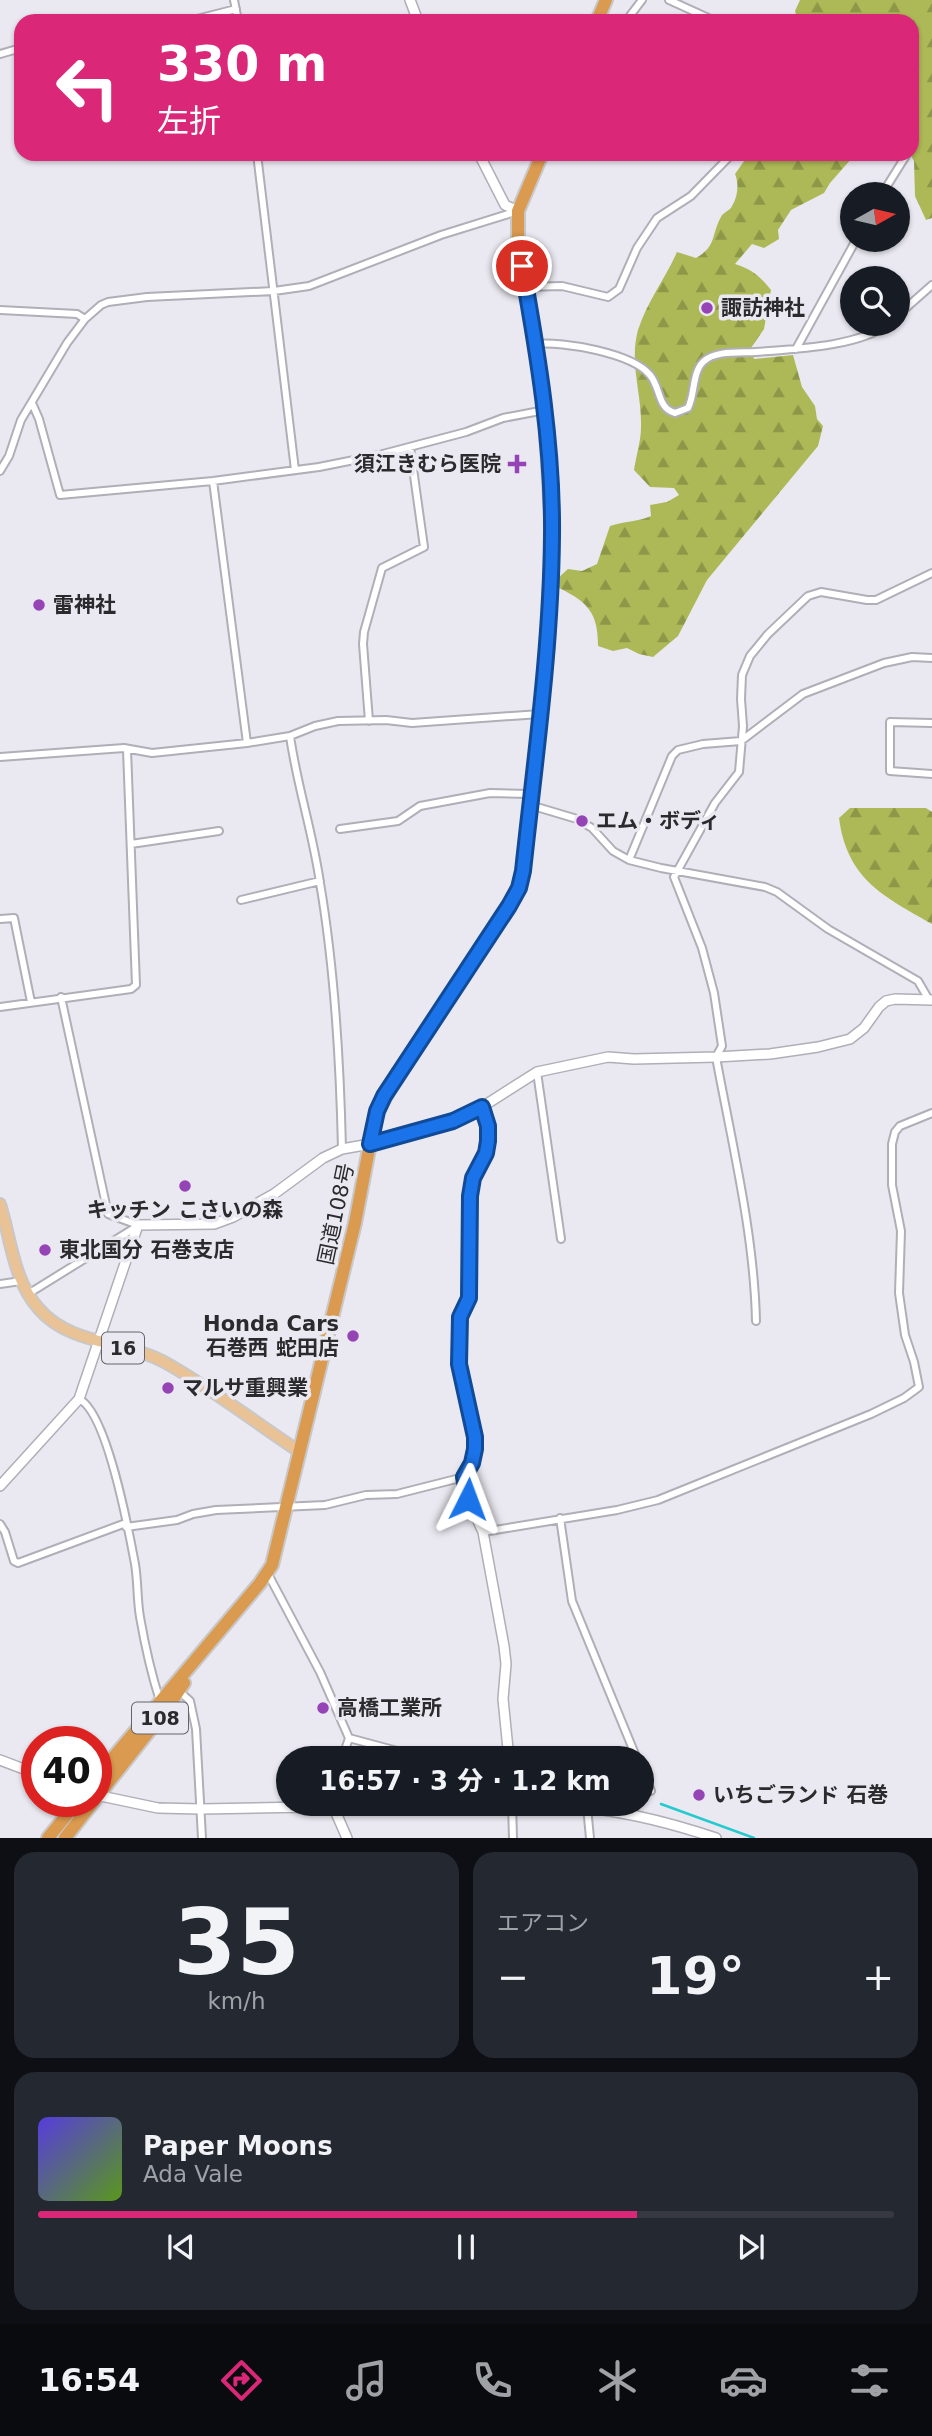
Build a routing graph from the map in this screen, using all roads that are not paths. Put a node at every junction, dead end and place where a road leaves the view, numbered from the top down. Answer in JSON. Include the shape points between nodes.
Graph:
{"nodes":[{"id":1,"x":234,"y":0,"type":"edge"},
{"id":2,"x":642,"y":0,"type":"edge"},
{"id":3,"x":669,"y":0,"type":"edge"},
{"id":4,"x":236,"y":9,"type":"junction"},
{"id":5,"x":216,"y":14,"type":"edge"},
{"id":6,"x":237,"y":14,"type":"edge"},
{"id":7,"x":631,"y":14,"type":"edge"},
{"id":8,"x":700,"y":14,"type":"edge"},
{"id":9,"x":258,"y":161,"type":"edge"},
{"id":10,"x":483,"y":161,"type":"edge"},
{"id":11,"x":539,"y":161,"type":"edge"},
{"id":12,"x":725,"y":161,"type":"edge"},
{"id":13,"x":903,"y":161,"type":"edge"},
{"id":14,"x":890,"y":182,"type":"edge"},
{"id":15,"x":518,"y":211,"type":"junction"},
{"id":16,"x":849,"y":252,"type":"edge"},
{"id":17,"x":932,"y":285,"type":"edge"},
{"id":18,"x":526,"y":287,"type":"junction"},
{"id":19,"x":274,"y":291,"type":"junction"},
{"id":20,"x":910,"y":305,"type":"edge"},
{"id":21,"x":0,"y":310,"type":"edge"},
{"id":22,"x":85,"y":319,"type":"junction"},
{"id":23,"x":867,"y":336,"type":"edge"},
{"id":24,"x":536,"y":344,"type":"junction"},
{"id":25,"x":796,"y":349,"type":"junction"},
{"id":26,"x":32,"y":403,"type":"junction"},
{"id":27,"x":545,"y":410,"type":"junction"},
{"id":28,"x":410,"y":447,"type":"junction"},
{"id":29,"x":295,"y":470,"type":"junction"},
{"id":30,"x":0,"y":471,"type":"edge"},
{"id":31,"x":213,"y":481,"type":"junction"},
{"id":32,"x":932,"y":573,"type":"edge"},
{"id":33,"x":932,"y":658,"type":"edge"},
{"id":34,"x":540,"y":714,"type":"junction"},
{"id":35,"x":369,"y":721,"type":"junction"},
{"id":36,"x":932,"y":723,"type":"edge"},
{"id":37,"x":290,"y":736,"type":"junction"},
{"id":38,"x":741,"y":741,"type":"junction"},
{"id":39,"x":247,"y":743,"type":"junction"},
{"id":40,"x":127,"y":750,"type":"junction"},
{"id":41,"x":0,"y":757,"type":"edge"},
{"id":42,"x":932,"y":774,"type":"edge"},
{"id":43,"x":531,"y":799,"type":"junction"},
{"id":44,"x":340,"y":829,"type":"dead end"},
{"id":45,"x":219,"y":831,"type":"dead end"},
{"id":46,"x":131,"y":844,"type":"junction"},
{"id":47,"x":629,"y":860,"type":"junction"},
{"id":48,"x":677,"y":870,"type":"junction"},
{"id":49,"x":320,"y":881,"type":"junction"},
{"id":50,"x":241,"y":900,"type":"dead end"},
{"id":51,"x":0,"y":919,"type":"edge"},
{"id":52,"x":61,"y":997,"type":"junction"},
{"id":53,"x":931,"y":1000,"type":"edge"},
{"id":54,"x":31,"y":1002,"type":"junction"},
{"id":55,"x":0,"y":1007,"type":"edge"},
{"id":56,"x":716,"y":1057,"type":"junction"},
{"id":57,"x":537,"y":1072,"type":"junction"},
{"id":58,"x":482,"y":1107,"type":"junction"},
{"id":59,"x":932,"y":1113,"type":"edge"},
{"id":60,"x":370,"y":1144,"type":"junction"},
{"id":61,"x":342,"y":1149,"type":"junction"},
{"id":62,"x":0,"y":1204,"type":"edge"},
{"id":63,"x":138,"y":1225,"type":"junction"},
{"id":64,"x":561,"y":1240,"type":"dead end"},
{"id":65,"x":21,"y":1281,"type":"junction"},
{"id":66,"x":0,"y":1284,"type":"edge"},
{"id":67,"x":28,"y":1294,"type":"junction"},
{"id":68,"x":756,"y":1321,"type":"dead end"},
{"id":69,"x":98,"y":1341,"type":"junction"},
{"id":70,"x":79,"y":1399,"type":"junction"},
{"id":71,"x":300,"y":1452,"type":"junction"},
{"id":72,"x":464,"y":1477,"type":"junction"},
{"id":73,"x":0,"y":1486,"type":"edge"},
{"id":74,"x":286,"y":1508,"type":"junction"},
{"id":75,"x":560,"y":1518,"type":"junction"},
{"id":76,"x":0,"y":1524,"type":"edge"},
{"id":77,"x":126,"y":1525,"type":"junction"},
{"id":78,"x":483,"y":1532,"type":"junction"},
{"id":79,"x":268,"y":1574,"type":"junction"},
{"id":80,"x":218,"y":1633,"type":"junction"},
{"id":81,"x":179,"y":1691,"type":"junction"},
{"id":82,"x":160,"y":1701,"type":"junction"},
{"id":83,"x":349,"y":1738,"type":"junction"},
{"id":84,"x":346,"y":1746,"type":"edge"},
{"id":85,"x":378,"y":1746,"type":"edge"},
{"id":86,"x":508,"y":1746,"type":"edge"},
{"id":87,"x":632,"y":1746,"type":"edge"},
{"id":88,"x":112,"y":1759,"type":"edge"},
{"id":89,"x":0,"y":1760,"type":"edge"},
{"id":90,"x":21,"y":1768,"type":"edge"},
{"id":91,"x":112,"y":1777,"type":"edge"},
{"id":92,"x":112,"y":1801,"type":"edge"},
{"id":93,"x":276,"y":1807,"type":"edge"},
{"id":94,"x":201,"y":1809,"type":"junction"},
{"id":95,"x":338,"y":1816,"type":"edge"},
{"id":96,"x":512,"y":1816,"type":"edge"},
{"id":97,"x":588,"y":1816,"type":"edge"},
{"id":98,"x":643,"y":1816,"type":"edge"},
{"id":99,"x":65,"y":1817,"type":"edge"},
{"id":100,"x":81,"y":1817,"type":"edge"},
{"id":101,"x":48,"y":1838,"type":"edge"},
{"id":102,"x":65,"y":1838,"type":"edge"},
{"id":103,"x":202,"y":1838,"type":"edge"},
{"id":104,"x":347,"y":1838,"type":"edge"},
{"id":105,"x":513,"y":1838,"type":"edge"},
{"id":106,"x":590,"y":1838,"type":"edge"},
{"id":107,"x":716,"y":1838,"type":"edge"}],
"edges":[{"from":1,"to":4,"type":"street"},
{"from":2,"to":7,"type":"street"},
{"from":3,"to":8,"type":"street"},
{"from":4,"to":5,"type":"street"},
{"from":4,"to":6,"type":"street"},
{"from":9,"to":19,"type":"street"},
{"from":10,"to":15,"type":"street","via":[[505,205]]},
{"from":11,"to":15,"type":"highway","name":"国道108号","number":"108"},
{"from":12,"to":18,"type":"street","via":[[691,196],[657,218],[614,294],[608,297],[562,286]]},
{"from":13,"to":14,"type":"street"},
{"from":15,"to":18,"type":"highway","name":"国道108号","number":"108","via":[[518,245]]},
{"from":15,"to":19,"type":"street","via":[[440,235],[309,286]]},
{"from":16,"to":25,"type":"street"},
{"from":17,"to":20,"type":"street"},
{"from":18,"to":24,"type":"highway","name":"国道108号","number":"108"},
{"from":19,"to":22,"type":"street","via":[[108,302]]},
{"from":19,"to":29,"type":"street"},
{"from":21,"to":22,"type":"street","via":[[77,314]]},
{"from":22,"to":26,"type":"street"},
{"from":23,"to":25,"type":"street"},
{"from":24,"to":25,"type":"street","via":[[575,345],[638,365],[652,377],[666,410],[676,413],[688,408],[699,368],[707,359]]},
{"from":24,"to":27,"type":"highway","name":"国道108号","number":"108"},
{"from":26,"to":30,"type":"street"},
{"from":26,"to":31,"type":"street","via":[[60,495]]},
{"from":27,"to":28,"type":"street"},
{"from":27,"to":34,"type":"highway","name":"国道108号","number":"108","via":[[552,534]]},
{"from":28,"to":29,"type":"street"},
{"from":28,"to":35,"type":"street","via":[[424,547],[382,568],[364,632]]},
{"from":29,"to":31,"type":"street"},
{"from":31,"to":39,"type":"street"},
{"from":32,"to":38,"type":"street","via":[[876,600],[821,592],[793,608],[750,656],[742,675]]},
{"from":33,"to":38,"type":"street","via":[[884,663],[803,694]]},
{"from":34,"to":35,"type":"street","via":[[412,723]]},
{"from":34,"to":43,"type":"highway","name":"国道108号","number":"108"},
{"from":35,"to":37,"type":"street","via":[[338,720]]},
{"from":36,"to":42,"type":"street","via":[[890,722],[890,771]]},
{"from":37,"to":39,"type":"street"},
{"from":37,"to":49,"type":"street"},
{"from":38,"to":47,"type":"street","via":[[703,744],[672,756]]},
{"from":38,"to":48,"type":"street","via":[[739,772],[715,803]]},
{"from":39,"to":40,"type":"street","via":[[152,753]]},
{"from":40,"to":41,"type":"street"},
{"from":40,"to":46,"type":"street"},
{"from":43,"to":44,"type":"street","via":[[490,793],[419,806],[398,821]]},
{"from":43,"to":47,"type":"street","via":[[592,828],[613,851]]},
{"from":43,"to":60,"type":"highway","name":"国道108号","number":"108","via":[[519,888],[384,1096]]},
{"from":45,"to":46,"type":"street"},
{"from":46,"to":52,"type":"street","via":[[136,985]]},
{"from":47,"to":48,"type":"street"},
{"from":48,"to":53,"type":"street","via":[[777,892],[828,929],[918,981]]},
{"from":48,"to":56,"type":"street","via":[[674,877],[714,993],[722,1046]]},
{"from":49,"to":50,"type":"street"},
{"from":49,"to":61,"type":"street","via":[[336,1005]]},
{"from":51,"to":54,"type":"street","via":[[14,918]]},
{"from":52,"to":54,"type":"street"},
{"from":52,"to":63,"type":"street","via":[[108,1214]]},
{"from":53,"to":56,"type":"street","via":[[886,1001],[864,1028],[842,1042]]},
{"from":54,"to":55,"type":"street"},
{"from":56,"to":57,"type":"street","via":[[608,1057]]},
{"from":56,"to":68,"type":"street","via":[[741,1195]]},
{"from":57,"to":58,"type":"street"},
{"from":57,"to":64,"type":"street"},
{"from":58,"to":60,"type":"street","via":[[453,1121]]},
{"from":58,"to":72,"type":"street","via":[[488,1141],[471,1187],[469,1298],[460,1317],[459,1364],[475,1437],[472,1463]]},
{"from":59,"to":75,"type":"street","via":[[901,1126],[892,1144],[892,1185],[901,1231],[899,1293],[919,1388],[872,1414],[669,1496]]},
{"from":60,"to":61,"type":"street"},
{"from":60,"to":71,"type":"highway","name":"国道108号","number":"108"},
{"from":61,"to":63,"type":"street","via":[[233,1217],[214,1224]]},
{"from":62,"to":65,"type":"main road","number":"16"},
{"from":63,"to":67,"type":"street"},
{"from":63,"to":69,"type":"street"},
{"from":65,"to":66,"type":"street"},
{"from":65,"to":67,"type":"main road","number":"16"},
{"from":67,"to":69,"type":"main road","number":"16","via":[[56,1324]]},
{"from":69,"to":70,"type":"street"},
{"from":69,"to":71,"type":"main road","number":"16","via":[[166,1363]]},
{"from":70,"to":73,"type":"street"},
{"from":70,"to":77,"type":"street","via":[[96,1418]]},
{"from":71,"to":74,"type":"highway","name":"国道108号","number":"108"},
{"from":72,"to":74,"type":"street","via":[[397,1494]]},
{"from":72,"to":78,"type":"street"},
{"from":74,"to":77,"type":"street","via":[[216,1510]]},
{"from":74,"to":79,"type":"highway","name":"国道108号","number":"108"},
{"from":75,"to":78,"type":"street"},
{"from":75,"to":87,"type":"street","via":[[572,1601]]},
{"from":76,"to":77,"type":"street","via":[[18,1563]]},
{"from":77,"to":82,"type":"street","via":[[149,1665]]},
{"from":78,"to":86,"type":"street","via":[[506,1664],[503,1699]]},
{"from":79,"to":80,"type":"highway","name":"国道108号","number":"108"},
{"from":79,"to":83,"type":"street"},
{"from":80,"to":81,"type":"highway","name":"国道108号","number":"108"},
{"from":80,"to":82,"type":"highway","name":"国道108号","number":"108"},
{"from":81,"to":91,"type":"highway","name":"国道108号","number":"108"},
{"from":81,"to":94,"type":"street","via":[[192,1707],[197,1729]]},
{"from":82,"to":88,"type":"highway","name":"国道108号","number":"108"},
{"from":83,"to":84,"type":"street"},
{"from":83,"to":85,"type":"street"},
{"from":89,"to":90,"type":"street"},
{"from":92,"to":94,"type":"street"},
{"from":93,"to":94,"type":"street"},
{"from":94,"to":103,"type":"street"},
{"from":95,"to":104,"type":"street"},
{"from":96,"to":105,"type":"street"},
{"from":97,"to":106,"type":"street"},
{"from":98,"to":107,"type":"street"},
{"from":99,"to":101,"type":"highway"},
{"from":100,"to":102,"type":"highway","name":"国道108号","number":"108"}]}
